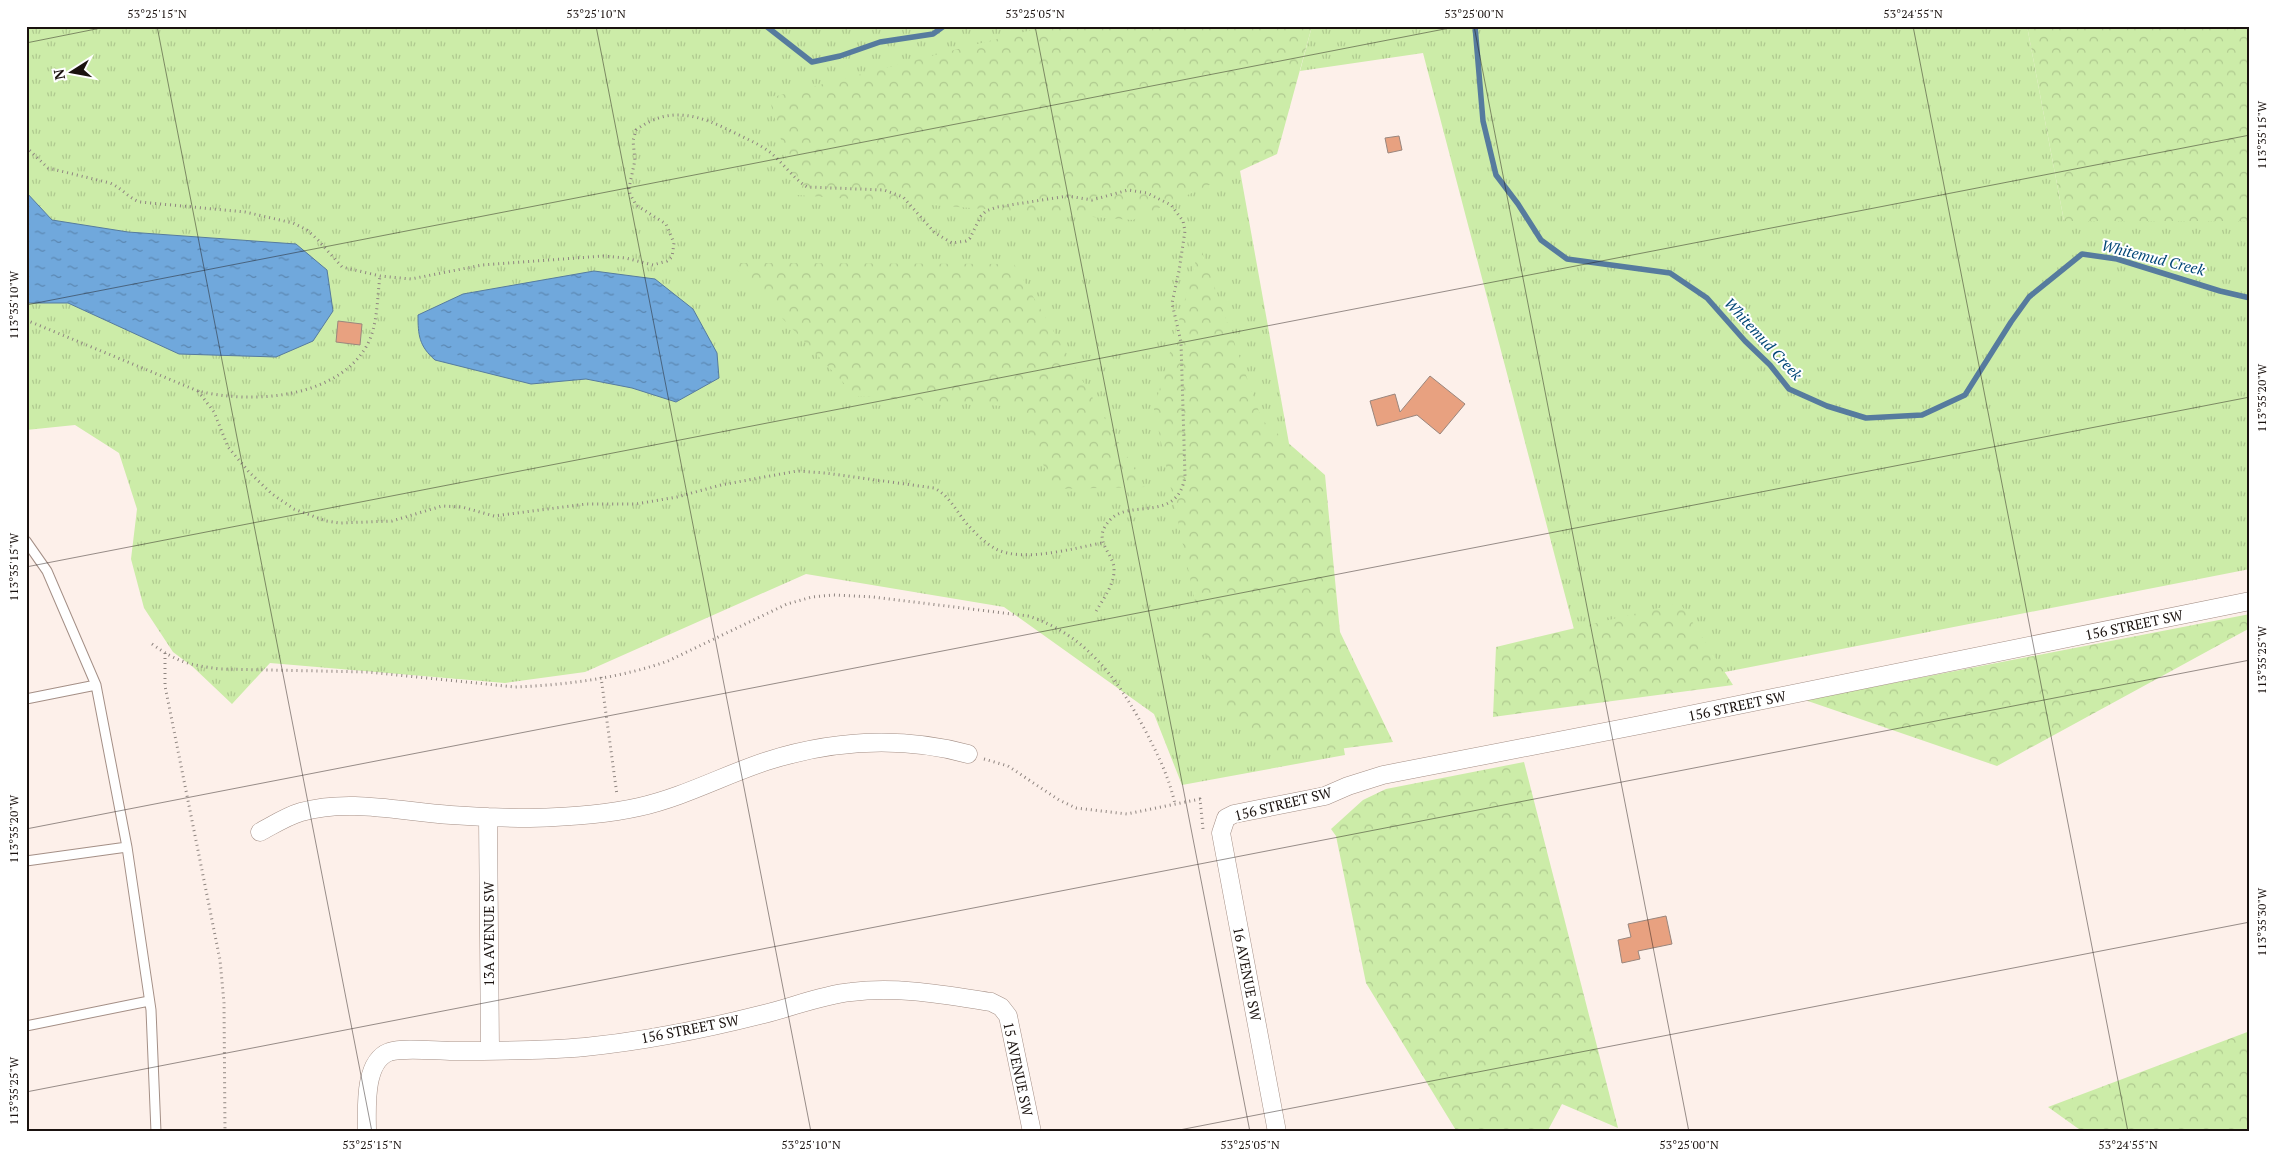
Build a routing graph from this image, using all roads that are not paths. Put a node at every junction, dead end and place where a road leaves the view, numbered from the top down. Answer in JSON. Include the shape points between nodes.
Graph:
{"nodes":[{"id":1,"x":26,"y":541,"type":"edge"},
{"id":2,"x":2250,"y":601,"type":"edge"},
{"id":3,"x":96,"y":685,"type":"junction"},
{"id":4,"x":26,"y":699,"type":"edge"},
{"id":5,"x":968,"y":754,"type":"road end"},
{"id":6,"x":488,"y":817,"type":"junction"},
{"id":7,"x":1226,"y":818,"type":"joint"},
{"id":8,"x":260,"y":832,"type":"dead end"},
{"id":9,"x":127,"y":847,"type":"junction"},
{"id":10,"x":26,"y":861,"type":"edge"},
{"id":11,"x":149,"y":1001,"type":"junction"},
{"id":12,"x":1001,"y":1007,"type":"joint"},
{"id":13,"x":26,"y":1026,"type":"edge"},
{"id":14,"x":490,"y":1051,"type":"junction"},
{"id":15,"x":156,"y":1132,"type":"edge"},
{"id":16,"x":367,"y":1132,"type":"edge"},
{"id":17,"x":1032,"y":1132,"type":"edge"},
{"id":18,"x":1277,"y":1132,"type":"edge"}],
"edges":[{"from":1,"to":3,"type":"lane","via":[[47,571]]},
{"from":2,"to":7,"type":"street","name":"156 STREET SW","via":[[1383,775],[1325,796]]},
{"from":3,"to":4,"type":"lane"},
{"from":3,"to":9,"type":"lane"},
{"from":5,"to":6,"type":"street","via":[[915,742],[842,745],[767,761],[668,798],[619,810],[557,817]]},
{"from":6,"to":8,"type":"street","via":[[337,806],[300,812]]},
{"from":6,"to":14,"type":"street","name":"13A AVENUE SW"},
{"from":7,"to":18,"type":"street","name":"16 AVENUE SW","via":[[1220,833]]},
{"from":9,"to":10,"type":"lane"},
{"from":9,"to":11,"type":"lane"},
{"from":11,"to":13,"type":"lane"},
{"from":11,"to":15,"type":"lane"},
{"from":12,"to":14,"type":"street","name":"156 STREET SW","via":[[991,1002],[890,989],[850,992],[711,1027],[642,1039],[585,1047]]},
{"from":12,"to":17,"type":"street","name":"15 AVENUE SW","via":[[1008,1016]]},
{"from":14,"to":16,"type":"street","name":"156 STREET SW","via":[[388,1052],[377,1060],[370,1075]]}]}
